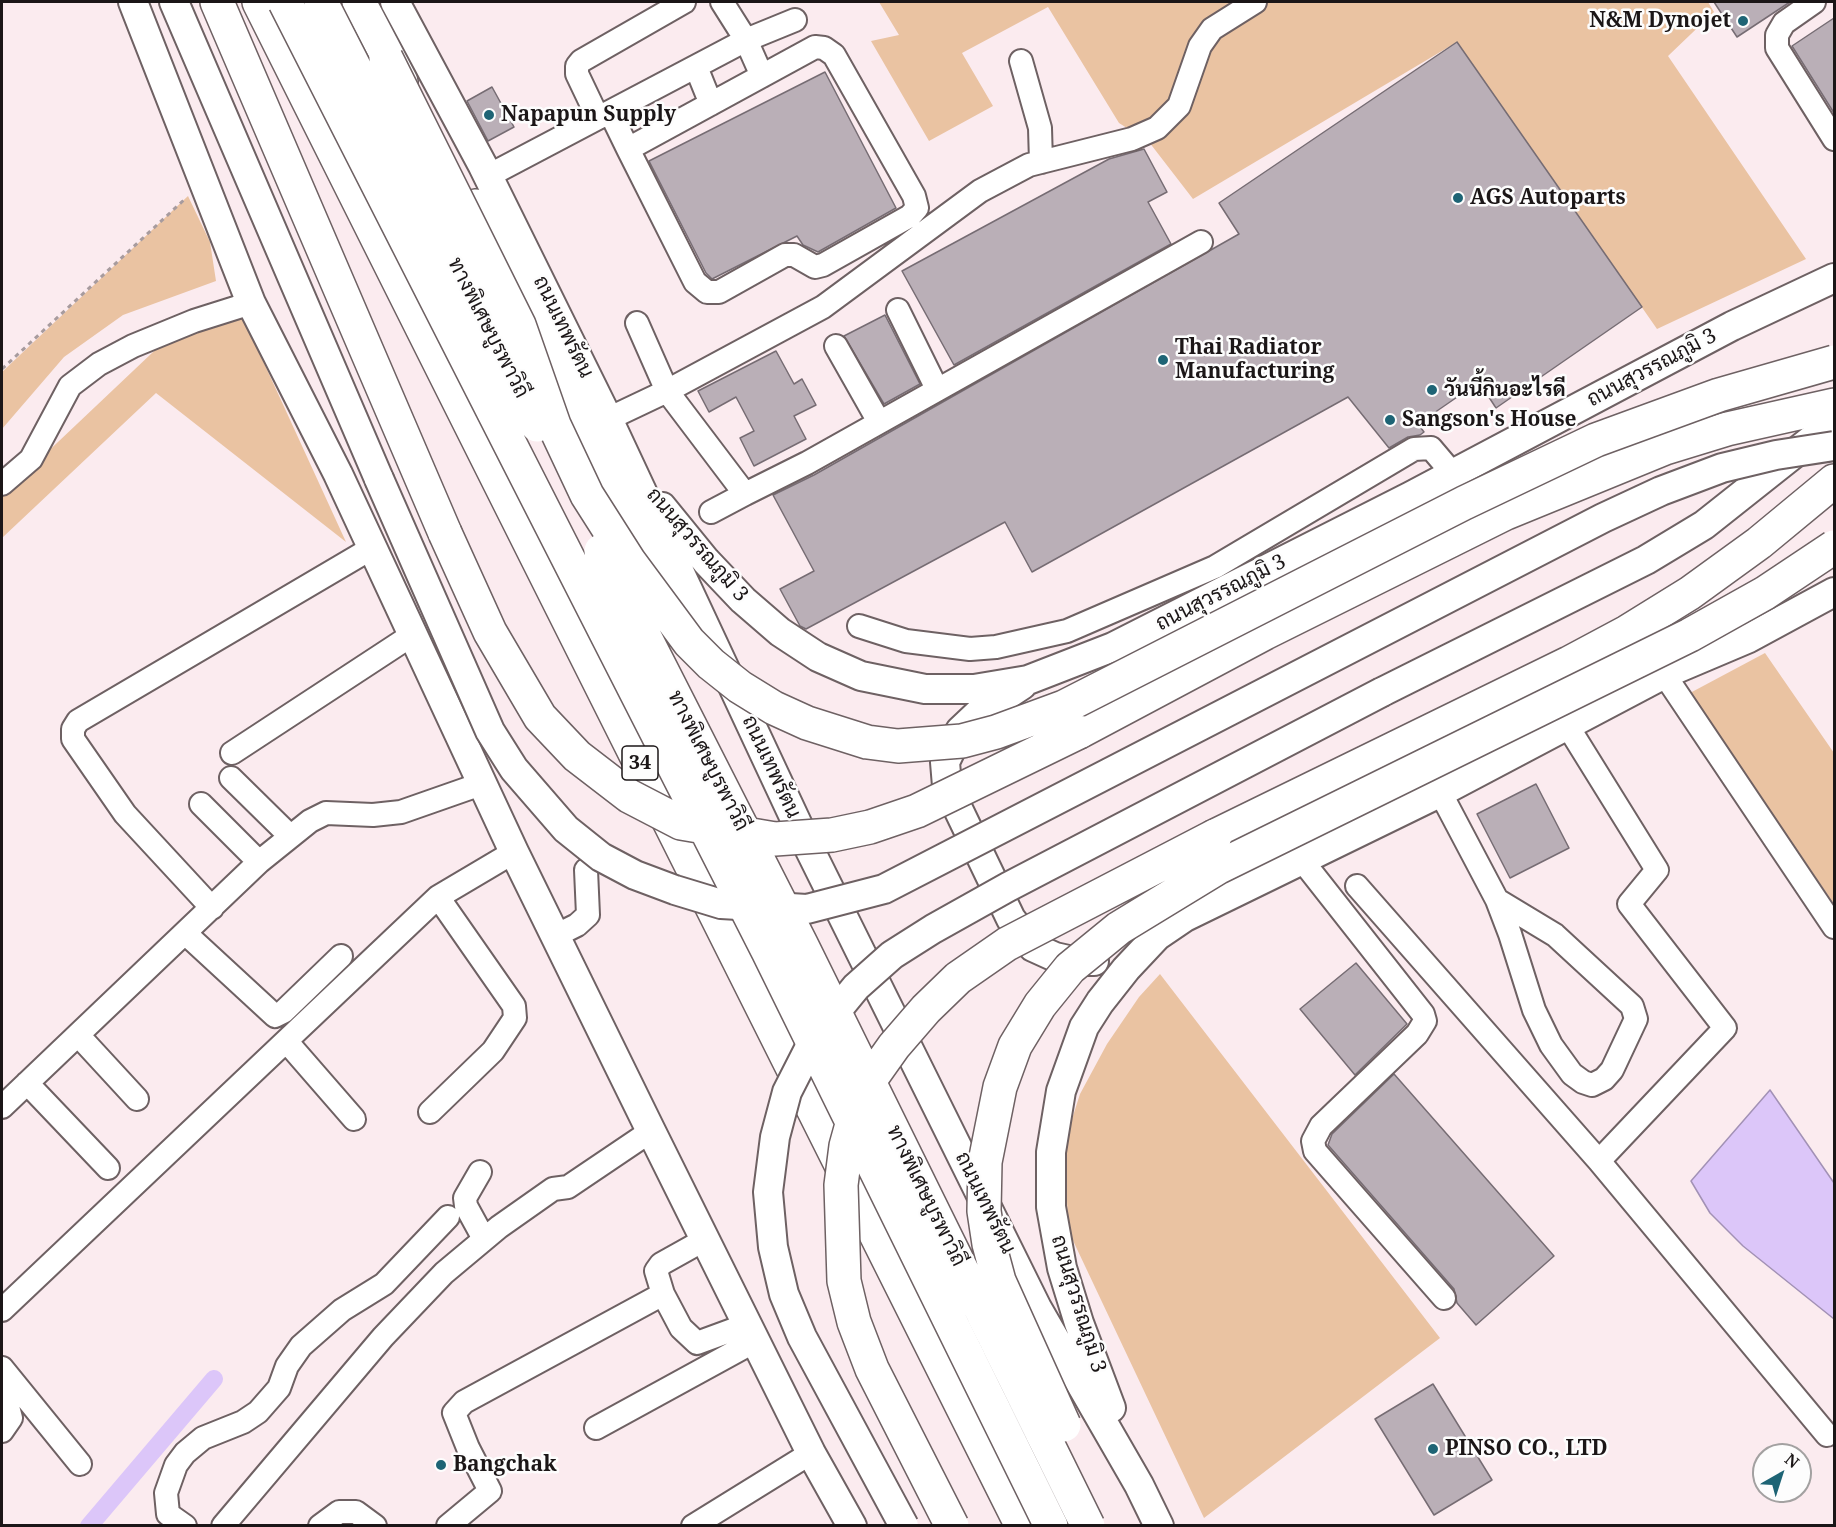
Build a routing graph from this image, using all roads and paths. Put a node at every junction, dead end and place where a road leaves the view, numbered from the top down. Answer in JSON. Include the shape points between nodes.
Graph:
{"nodes":[{"id":1,"x":133,"y":2,"type":"edge"},
{"id":2,"x":174,"y":2,"type":"edge"},
{"id":3,"x":217,"y":2,"type":"edge"},
{"id":4,"x":259,"y":2,"type":"edge"},
{"id":5,"x":285,"y":2,"type":"edge"},
{"id":6,"x":321,"y":2,"type":"edge"},
{"id":7,"x":328,"y":2,"type":"edge"},
{"id":8,"x":358,"y":2,"type":"edge"},
{"id":9,"x":395,"y":2,"type":"edge"},
{"id":10,"x":684,"y":2,"type":"edge"},
{"id":11,"x":722,"y":2,"type":"edge"},
{"id":12,"x":1255,"y":2,"type":"edge"},
{"id":13,"x":1814,"y":2,"type":"edge"},
{"id":14,"x":795,"y":20,"type":"dead end"},
{"id":15,"x":746,"y":40,"type":"junction"},
{"id":16,"x":1021,"y":61,"type":"dead end"},
{"id":17,"x":696,"y":67,"type":"junction"},
{"id":18,"x":762,"y":76,"type":"junction"},
{"id":19,"x":711,"y":104,"type":"junction"},
{"id":20,"x":604,"y":115,"type":"junction"},
{"id":21,"x":1834,"y":139,"type":"edge"},
{"id":22,"x":627,"y":149,"type":"junction"},
{"id":23,"x":1041,"y":162,"type":"junction"},
{"id":24,"x":488,"y":176,"type":"junction"},
{"id":25,"x":206,"y":189,"type":"junction"},
{"id":26,"x":1201,"y":242,"type":"dead end"},
{"id":27,"x":1834,"y":263,"type":"edge"},
{"id":28,"x":1834,"y":278,"type":"edge"},
{"id":29,"x":251,"y":303,"type":"junction"},
{"id":30,"x":898,"y":310,"type":"dead end"},
{"id":31,"x":637,"y":323,"type":"dead end"},
{"id":32,"x":1732,"y":326,"type":"junction"},
{"id":33,"x":836,"y":346,"type":"dead end"},
{"id":34,"x":1834,"y":362,"type":"edge"},
{"id":35,"x":2,"y":369,"type":"edge"},
{"id":36,"x":937,"y":389,"type":"junction"},
{"id":37,"x":667,"y":391,"type":"junction"},
{"id":38,"x":1834,"y":405,"type":"edge"},
{"id":39,"x":608,"y":419,"type":"junction"},
{"id":40,"x":879,"y":422,"type":"junction"},
{"id":41,"x":1834,"y":422,"type":"edge"},
{"id":42,"x":1834,"y":446,"type":"edge"},
{"id":43,"x":634,"y":473,"type":"junction"},
{"id":44,"x":1453,"y":474,"type":"junction"},
{"id":45,"x":1834,"y":481,"type":"edge"},
{"id":46,"x":2,"y":484,"type":"edge"},
{"id":47,"x":745,"y":494,"type":"junction"},
{"id":48,"x":711,"y":512,"type":"dead end"},
{"id":49,"x":1834,"y":547,"type":"edge"},
{"id":50,"x":372,"y":548,"type":"junction"},
{"id":51,"x":1834,"y":592,"type":"edge"},
{"id":52,"x":859,"y":626,"type":"dead end"},
{"id":53,"x":412,"y":635,"type":"junction"},
{"id":54,"x":1664,"y":674,"type":"junction"},
{"id":55,"x":1028,"y":680,"type":"junction"},
{"id":56,"x":1567,"y":725,"type":"junction"},
{"id":57,"x":232,"y":753,"type":"dead end"},
{"id":58,"x":231,"y":778,"type":"dead end"},
{"id":59,"x":481,"y":784,"type":"junction"},
{"id":60,"x":1440,"y":792,"type":"junction"},
{"id":61,"x":201,"y":804,"type":"dead end"},
{"id":62,"x":290,"y":836,"type":"junction"},
{"id":63,"x":514,"y":852,"type":"junction"},
{"id":64,"x":1301,"y":859,"type":"junction"},
{"id":65,"x":259,"y":862,"type":"junction"},
{"id":66,"x":586,"y":870,"type":"dead end"},
{"id":67,"x":1357,"y":886,"type":"dead end"},
{"id":68,"x":438,"y":897,"type":"junction"},
{"id":69,"x":1497,"y":900,"type":"junction"},
{"id":70,"x":212,"y":908,"type":"junction"},
{"id":71,"x":1834,"y":927,"type":"edge"},
{"id":72,"x":185,"y":933,"type":"junction"},
{"id":73,"x":555,"y":936,"type":"junction"},
{"id":74,"x":1157,"y":936,"type":"junction"},
{"id":75,"x":341,"y":956,"type":"dead end"},
{"id":76,"x":78,"y":1035,"type":"junction"},
{"id":77,"x":287,"y":1042,"type":"junction"},
{"id":78,"x":27,"y":1083,"type":"junction"},
{"id":79,"x":137,"y":1099,"type":"dead end"},
{"id":80,"x":2,"y":1107,"type":"edge"},
{"id":81,"x":430,"y":1112,"type":"dead end"},
{"id":82,"x":354,"y":1119,"type":"dead end"},
{"id":83,"x":651,"y":1131,"type":"junction"},
{"id":84,"x":1599,"y":1161,"type":"junction"},
{"id":85,"x":108,"y":1168,"type":"dead end"},
{"id":86,"x":480,"y":1172,"type":"dead end"},
{"id":87,"x":448,"y":1217,"type":"dead end"},
{"id":88,"x":492,"y":1233,"type":"junction"},
{"id":89,"x":704,"y":1240,"type":"junction"},
{"id":90,"x":663,"y":1294,"type":"junction"},
{"id":91,"x":1444,"y":1298,"type":"dead end"},
{"id":92,"x":2,"y":1310,"type":"edge"},
{"id":93,"x":751,"y":1333,"type":"junction"},
{"id":94,"x":2,"y":1368,"type":"edge"},
{"id":95,"x":2,"y":1397,"type":"edge"},
{"id":96,"x":596,"y":1428,"type":"dead end"},
{"id":97,"x":2,"y":1431,"type":"edge"},
{"id":98,"x":1827,"y":1435,"type":"dead end"},
{"id":99,"x":810,"y":1453,"type":"junction"},
{"id":100,"x":80,"y":1464,"type":"dead end"},
{"id":101,"x":1139,"y":1485,"type":"junction"},
{"id":102,"x":169,"y":1522,"type":"edge"},
{"id":103,"x":223,"y":1526,"type":"edge"},
{"id":104,"x":320,"y":1526,"type":"edge"},
{"id":105,"x":375,"y":1526,"type":"edge"},
{"id":106,"x":448,"y":1526,"type":"edge"},
{"id":107,"x":693,"y":1526,"type":"edge"},
{"id":108,"x":852,"y":1526,"type":"edge"},
{"id":109,"x":904,"y":1526,"type":"edge"},
{"id":110,"x":952,"y":1526,"type":"edge"},
{"id":111,"x":1022,"y":1526,"type":"edge"},
{"id":112,"x":1051,"y":1526,"type":"edge"},
{"id":113,"x":1088,"y":1526,"type":"edge"},
{"id":114,"x":1112,"y":1526,"type":"edge"},
{"id":115,"x":1159,"y":1526,"type":"edge"}],
"edges":[{"from":1,"to":25,"type":"main road"},
{"from":2,"to":42,"type":"main road","bridge":true,"via":[[490,731],[514,769],[566,829],[601,857],[635,875],[721,904],[807,909],[884,889],[1603,518],[1722,468]]},
{"from":3,"to":38,"type":"highway","bridge":true,"via":[[490,632],[540,717],[577,756],[629,796],[681,823],[775,838],[832,835],[917,811],[1506,513],[1665,448],[1727,429]]},
{"from":4,"to":111,"type":"highway","number":"34"},
{"from":5,"to":112,"type":"highway","name":"ทางพิเศษบูรพาวิถี","bridge":true,"via":[[762,940]]},
{"from":6,"to":113,"type":"highway","name":"ทางพิเศษบูรพาวิถี","bridge":true,"via":[[801,944]]},
{"from":7,"to":113,"type":"highway"},
{"from":8,"to":34,"type":"highway","bridge":true,"via":[[519,325],[554,425],[587,495],[628,561],[689,642],[711,664],[774,708],[837,734],[898,746],[932,745],[985,735],[1064,707],[1596,440],[1719,395]]},
{"from":9,"to":24,"type":"main road","name":"ถนนเทพรัตน"},
{"from":10,"to":20,"type":"street","via":[[577,66],[577,74]]},
{"from":11,"to":15,"type":"street"},
{"from":12,"to":23,"type":"street","via":[[1212,29],[1200,46],[1179,106],[1157,128],[1132,139]]},
{"from":13,"to":21,"type":"street","via":[[1784,23],[1777,35],[1777,48]]},
{"from":14,"to":15,"type":"street"},
{"from":15,"to":17,"type":"street"},
{"from":15,"to":18,"type":"street"},
{"from":16,"to":23,"type":"street","via":[[1040,128]]},
{"from":17,"to":19,"type":"street"},
{"from":17,"to":20,"type":"street"},
{"from":18,"to":19,"type":"street"},
{"from":18,"to":22,"type":"street","via":[[815,47],[834,55],[914,196],[917,208],[910,216],[823,265],[814,267],[794,255],[785,255],[719,292],[707,292],[695,282]]},
{"from":19,"to":22,"type":"street"},
{"from":20,"to":22,"type":"street"},
{"from":20,"to":24,"type":"street"},
{"from":23,"to":37,"type":"street","via":[[980,191],[823,307]]},
{"from":24,"to":39,"type":"main road","name":"ถนนเทพรัตน"},
{"from":25,"to":29,"type":"main road"},
{"from":25,"to":35,"type":"path","via":[[188,196]]},
{"from":26,"to":36,"type":"street"},
{"from":27,"to":32,"type":"street"},
{"from":28,"to":32,"type":"main road","name":"ถนนสุวรรณภูมิ 3"},
{"from":29,"to":46,"type":"street","via":[[194,321],[99,364],[70,386],[31,459]]},
{"from":29,"to":50,"type":"main road"},
{"from":30,"to":36,"type":"street"},
{"from":31,"to":37,"type":"street"},
{"from":32,"to":44,"type":"main road","name":"ถนนสุวรรณภูมิ 3"},
{"from":33,"to":40,"type":"street"},
{"from":36,"to":40,"type":"street"},
{"from":37,"to":39,"type":"street"},
{"from":37,"to":47,"type":"street"},
{"from":39,"to":43,"type":"main road","name":"ถนนเทพรัตน"},
{"from":40,"to":47,"type":"street"},
{"from":41,"to":109,"type":"main road","bridge":true,"via":[[1704,525],[1656,554],[1008,887],[892,955],[855,987],[815,1037],[787,1092],[775,1137],[768,1192],[773,1247],[784,1294],[802,1336]]},
{"from":43,"to":55,"type":"main road","name":"ถนนสุวรรณภูมิ 3","via":[[743,600],[780,632],[818,657],[861,676],[925,689],[974,689]]},
{"from":43,"to":101,"type":"main road","name":"ถนนเทพรัตน","via":[[802,834],[1037,1308]]},
{"from":44,"to":52,"type":"street","via":[[1431,448],[1414,449],[1215,567],[1067,631],[970,649],[906,641]]},
{"from":44,"to":55,"type":"main road","name":"ถนนสุวรรณภูมิ 3","via":[[1113,647]]},
{"from":45,"to":110,"type":"highway","bridge":true,"via":[[1759,543],[1627,632],[1006,944],[958,978],[894,1046],[872,1077],[856,1110],[846,1146],[841,1185],[844,1281],[872,1369]]},
{"from":47,"to":48,"type":"street"},
{"from":49,"to":114,"type":"highway","bridge":true,"via":[[1765,593],[1690,635],[1218,867],[1119,928],[1070,968],[1040,1005],[1014,1046],[1000,1087],[985,1162],[986,1222],[999,1281],[1015,1321]]},
{"from":50,"to":53,"type":"main road"},
{"from":50,"to":70,"type":"street","via":[[78,721],[73,729],[73,739],[125,814]]},
{"from":51,"to":54,"type":"main road","name":"ถนนสุวรรณภูมิ 3","via":[[1749,638]]},
{"from":53,"to":57,"type":"street"},
{"from":53,"to":59,"type":"main road"},
{"from":54,"to":56,"type":"main road","name":"ถนนสุวรรณภูมิ 3"},
{"from":54,"to":71,"type":"street"},
{"from":55,"to":74,"type":"main road","via":[[960,731],[945,762],[947,786],[1011,919],[1032,947],[1073,961],[1092,962]]},
{"from":56,"to":60,"type":"main road","name":"ถนนสุวรรณภูมิ 3"},
{"from":56,"to":84,"type":"street","via":[[1657,870],[1629,904],[1725,1028]]},
{"from":58,"to":62,"type":"street"},
{"from":59,"to":62,"type":"street","via":[[401,812],[326,813]]},
{"from":59,"to":63,"type":"main road"},
{"from":60,"to":64,"type":"main road","name":"ถนนสุวรรณภูมิ 3"},
{"from":60,"to":69,"type":"street"},
{"from":61,"to":65,"type":"street"},
{"from":62,"to":65,"type":"street"},
{"from":63,"to":68,"type":"street"},
{"from":63,"to":73,"type":"main road"},
{"from":64,"to":74,"type":"main road","name":"ถนนสุวรรณภูมิ 3","via":[[1185,917]]},
{"from":64,"to":91,"type":"street","via":[[1425,1021],[1417,1034],[1322,1125],[1313,1141],[1315,1151]]},
{"from":65,"to":70,"type":"street"},
{"from":66,"to":73,"type":"street","via":[[588,915],[578,925]]},
{"from":67,"to":84,"type":"street"},
{"from":68,"to":77,"type":"street"},
{"from":68,"to":81,"type":"street","via":[[514,1006],[515,1018],[493,1051]]},
{"from":69,"to":69,"type":"street","via":[[1534,1010],[1551,1045],[1572,1074],[1583,1082],[1593,1085],[1604,1079],[1636,1019],[1632,1006],[1555,935]]},
{"from":70,"to":72,"type":"street"},
{"from":72,"to":75,"type":"street","via":[[275,1016],[284,1012]]},
{"from":72,"to":76,"type":"street"},
{"from":73,"to":83,"type":"main road"},
{"from":74,"to":101,"type":"main road","name":"ถนนสุวรรณภูมิ 3","via":[[1126,969],[1084,1027],[1061,1091],[1051,1152],[1051,1207],[1062,1268]]},
{"from":76,"to":78,"type":"street"},
{"from":76,"to":79,"type":"street"},
{"from":77,"to":82,"type":"street"},
{"from":77,"to":92,"type":"street"},
{"from":78,"to":80,"type":"street"},
{"from":78,"to":85,"type":"street"},
{"from":83,"to":88,"type":"street","via":[[568,1187],[553,1189]]},
{"from":83,"to":89,"type":"main road"},
{"from":84,"to":98,"type":"street"},
{"from":86,"to":88,"type":"street","via":[[468,1188],[466,1206]]},
{"from":87,"to":102,"type":"street","via":[[384,1284],[342,1310],[301,1346],[287,1366],[279,1388],[258,1412],[193,1444],[176,1464],[166,1493]]},
{"from":88,"to":103,"type":"street","via":[[409,1308]]},
{"from":89,"to":90,"type":"street","via":[[661,1264],[656,1272]]},
{"from":89,"to":93,"type":"main road"},
{"from":90,"to":93,"type":"street","via":[[681,1328],[697,1343]]},
{"from":90,"to":106,"type":"street","via":[[464,1402],[454,1413],[490,1491]]},
{"from":93,"to":96,"type":"street"},
{"from":93,"to":99,"type":"main road"},
{"from":94,"to":100,"type":"street"},
{"from":95,"to":97,"type":"street","via":[[11,1418]]},
{"from":99,"to":107,"type":"street"},
{"from":99,"to":108,"type":"main road"},
{"from":101,"to":115,"type":"main road","name":"ถนนเทพรัตน"},
{"from":104,"to":105,"type":"street","via":[[339,1512],[356,1512]]}]}
